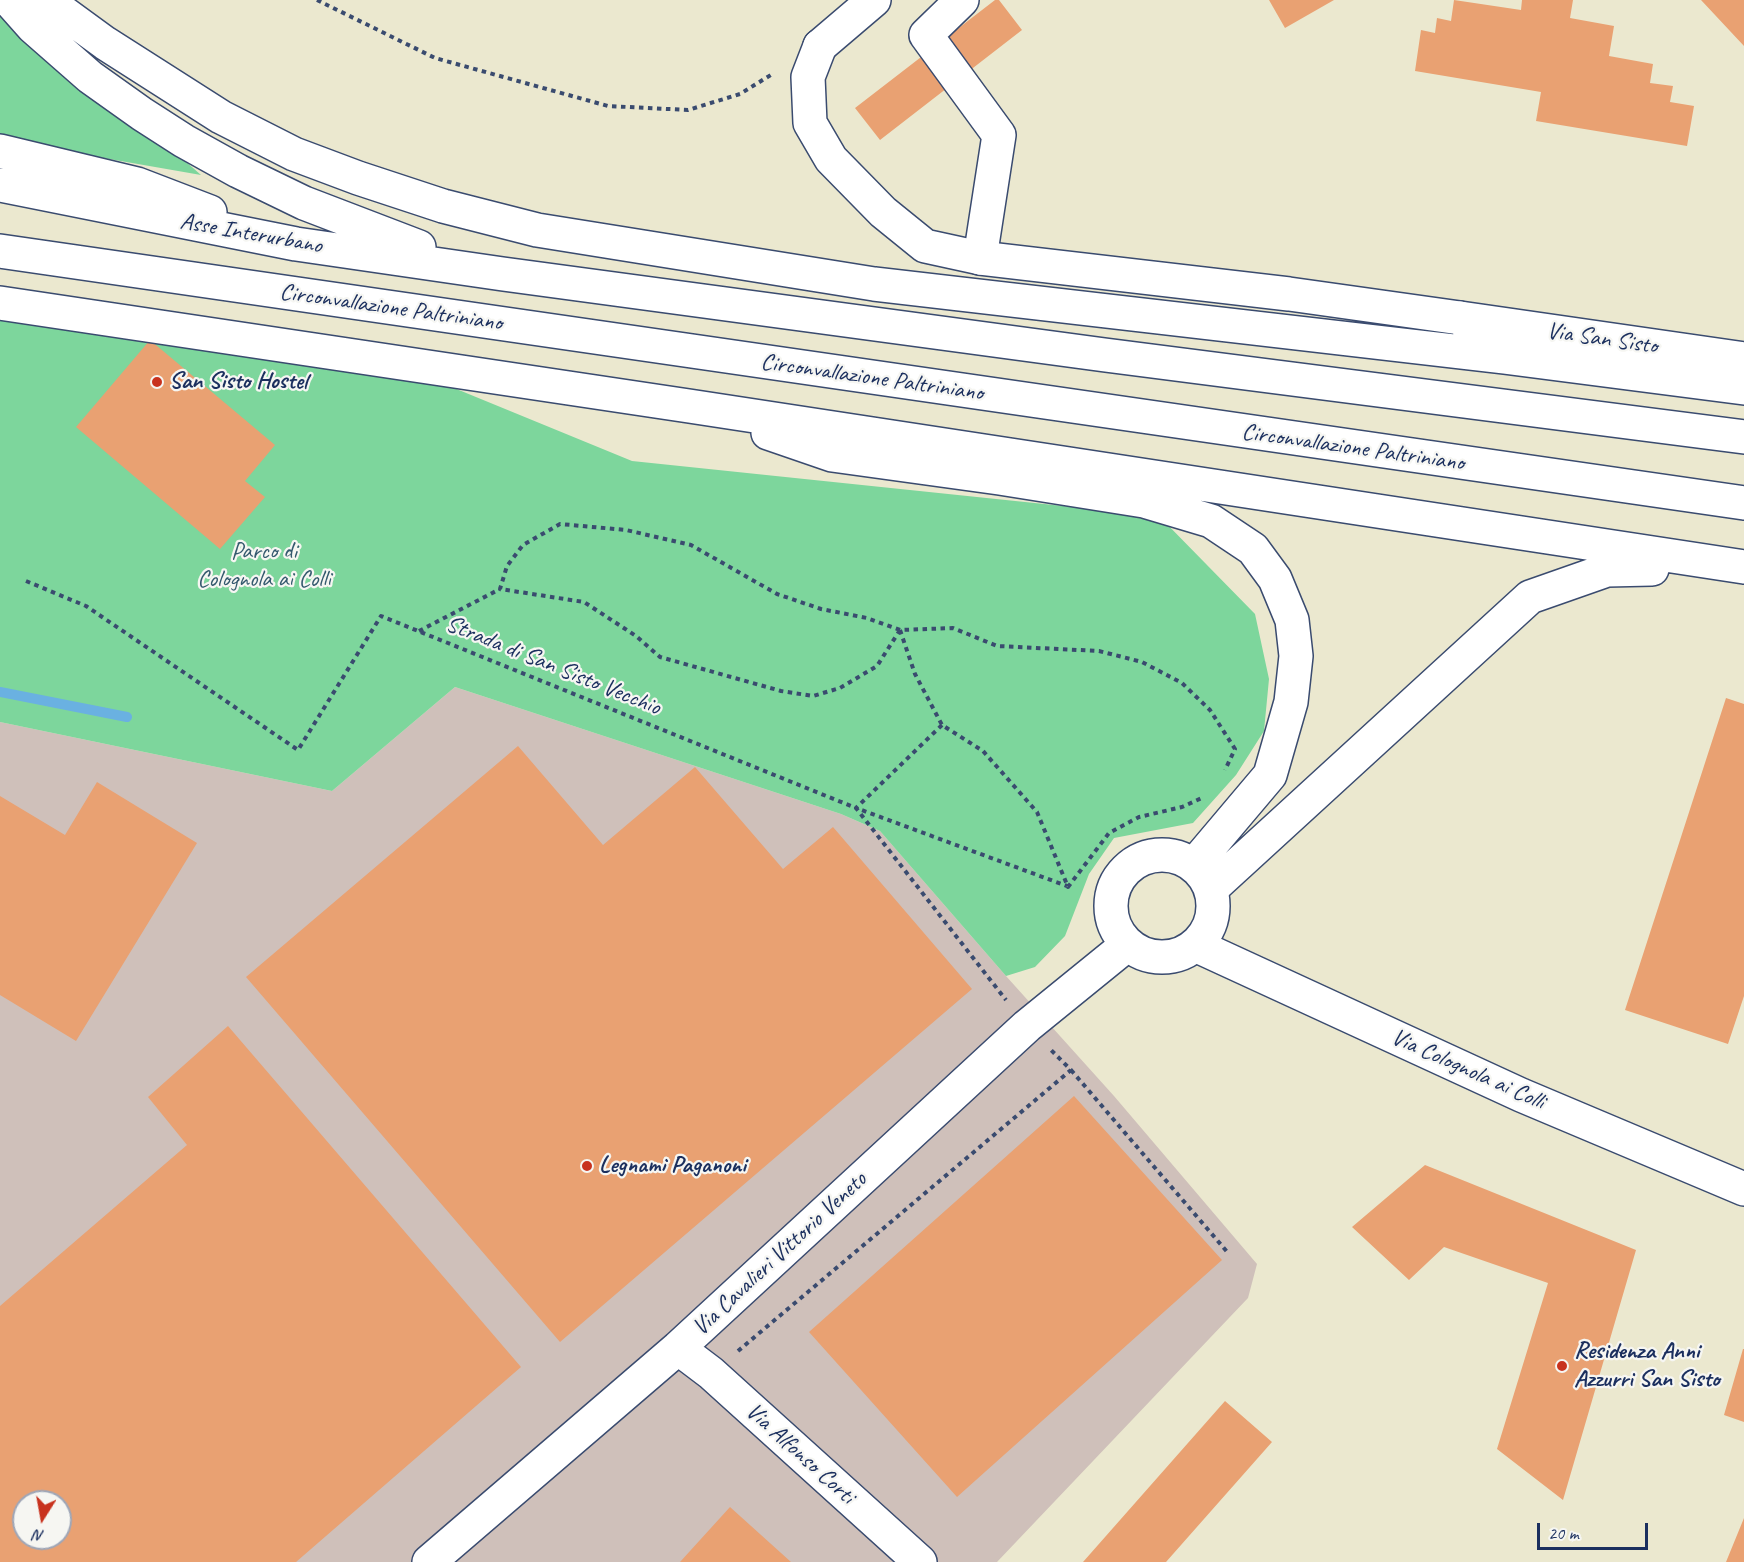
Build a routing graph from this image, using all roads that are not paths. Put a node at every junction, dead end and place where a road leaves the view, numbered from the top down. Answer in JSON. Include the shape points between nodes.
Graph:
{"nodes":[{"id":1,"x":9,"y":0,"type":"edge"},
{"id":2,"x":46,"y":0,"type":"edge"},
{"id":3,"x":874,"y":0,"type":"edge"},
{"id":4,"x":962,"y":0,"type":"edge"},
{"id":5,"x":0,"y":151,"type":"edge"},
{"id":6,"x":0,"y":186,"type":"edge"},
{"id":7,"x":296,"y":244,"type":"junction"},
{"id":8,"x":0,"y":251,"type":"edge"},
{"id":9,"x":980,"y":258,"type":"junction"},
{"id":10,"x":503,"y":274,"type":"junction"},
{"id":11,"x":1289,"y":294,"type":"junction"},
{"id":12,"x":0,"y":303,"type":"edge"},
{"id":13,"x":1460,"y":318,"type":"junction"},
{"id":14,"x":1190,"y":322,"type":"junction"},
{"id":15,"x":1505,"y":357,"type":"junction"},
{"id":16,"x":1744,"y":359,"type":"edge"},
{"id":17,"x":1744,"y":388,"type":"edge"},
{"id":18,"x":689,"y":406,"type":"junction"},
{"id":19,"x":1744,"y":437,"type":"edge"},
{"id":20,"x":1744,"y":503,"type":"edge"},
{"id":21,"x":1744,"y":567,"type":"edge"},
{"id":22,"x":1744,"y":582,"type":"edge"},
{"id":23,"x":1203,"y":877,"type":"junction"},
{"id":24,"x":1128,"y":944,"type":"junction"},
{"id":25,"x":1195,"y":945,"type":"junction"},
{"id":26,"x":1744,"y":1189,"type":"edge"},
{"id":27,"x":678,"y":1348,"type":"junction"},
{"id":28,"x":429,"y":1562,"type":"edge"},
{"id":29,"x":921,"y":1562,"type":"edge"}],
"edges":[{"from":1,"to":10,"type":"main road","via":[[33,27],[90,77],[150,119],[238,171],[362,227]]},
{"from":2,"to":14,"type":"main road","via":[[221,117],[294,154],[443,206],[537,230],[862,282]]},
{"from":3,"to":9,"type":"main road","name":"Via San Sisto","via":[[820,46],[808,77],[810,123],[831,159],[883,212],[925,246]]},
{"from":4,"to":9,"type":"main road","via":[[926,35],[999,135]]},
{"from":5,"to":7,"type":"main road","via":[[137,184]]},
{"from":6,"to":7,"type":"main road","name":"Asse Interurbano"},
{"from":7,"to":10,"type":"main road","name":"Asse Interurbano"},
{"from":8,"to":20,"type":"main road","name":"Circonvallazione Paltriniano"},
{"from":9,"to":11,"type":"main road","name":"Via San Sisto"},
{"from":10,"to":19,"type":"main road","name":"Circonvallazione Paltriniano"},
{"from":11,"to":13,"type":"main road","name":"Via San Sisto"},
{"from":11,"to":14,"type":"main road"},
{"from":12,"to":18,"type":"main road"},
{"from":13,"to":15,"type":"main road"},
{"from":13,"to":16,"type":"main road","name":"Via San Sisto"},
{"from":14,"to":15,"type":"main road"},
{"from":15,"to":17,"type":"main road"},
{"from":18,"to":21,"type":"main road"},
{"from":18,"to":23,"type":"main road","via":[[832,455],[1144,501],[1211,521],[1253,549],[1275,579],[1292,620],[1296,656],[1291,702],[1270,775]]},
{"from":22,"to":23,"type":"main road","via":[[1649,569],[1607,570],[1530,597]]},
{"from":23,"to":24,"type":"main road","via":[[1178,857],[1161,854],[1129,867],[1118,880],[1112,897],[1117,930]]},
{"from":23,"to":25,"type":"main road","via":[[1214,904],[1206,934]]},
{"from":24,"to":25,"type":"main road","via":[[1154,957],[1183,953]]},
{"from":24,"to":27,"type":"main road","name":"Via Cavalieri Vittorio Veneto","via":[[1027,1026]]},
{"from":25,"to":26,"type":"main road","name":"Via Colognola ai Colli","via":[[1521,1095]]},
{"from":27,"to":28,"type":"main road","name":"Via Cavalieri Vittorio Veneto"},
{"from":27,"to":29,"type":"main road","name":"Via Alfonso Corti","via":[[711,1373]]}]}
